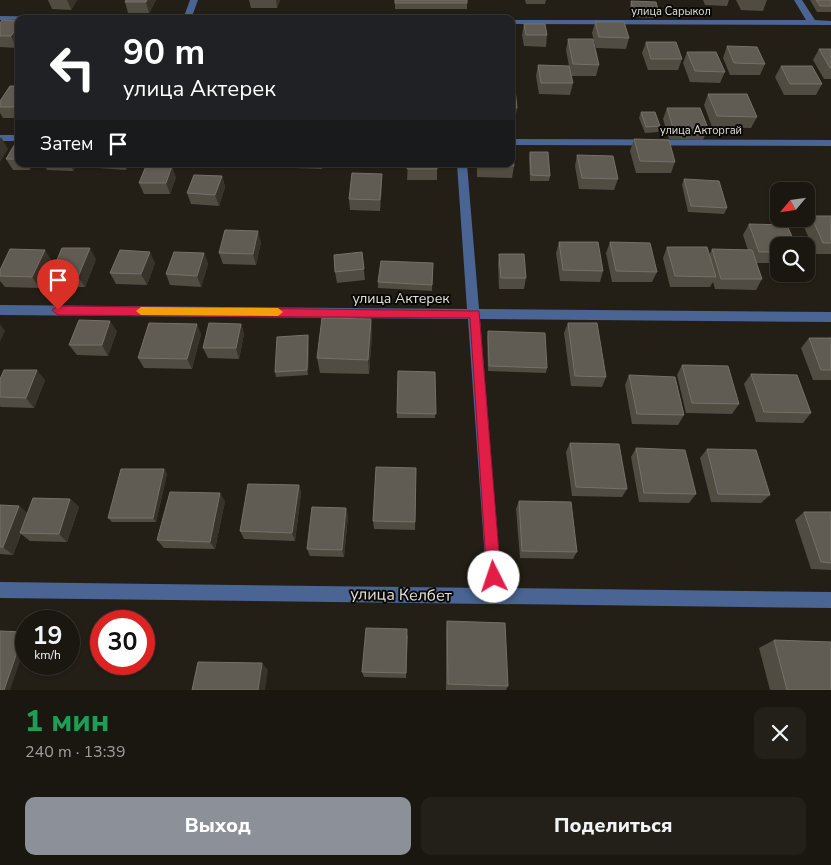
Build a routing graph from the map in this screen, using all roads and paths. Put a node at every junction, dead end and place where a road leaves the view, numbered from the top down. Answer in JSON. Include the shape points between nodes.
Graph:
{"nodes":[{"id":1,"x":194,"y":0,"type":"edge"},
{"id":2,"x":798,"y":0,"type":"edge"},
{"id":3,"x":188,"y":15,"type":"edge"},
{"id":4,"x":0,"y":18,"type":"edge"},
{"id":5,"x":15,"y":18,"type":"edge"},
{"id":6,"x":515,"y":22,"type":"edge"},
{"id":7,"x":812,"y":23,"type":"junction"},
{"id":8,"x":831,"y":23,"type":"edge"},
{"id":9,"x":0,"y":138,"type":"edge"},
{"id":10,"x":15,"y":138,"type":"edge"},
{"id":11,"x":515,"y":142,"type":"edge"},
{"id":12,"x":831,"y":143,"type":"edge"},
{"id":13,"x":462,"y":167,"type":"edge"},
{"id":14,"x":0,"y":310,"type":"edge"},
{"id":15,"x":475,"y":314,"type":"junction"},
{"id":16,"x":831,"y":318,"type":"edge"},
{"id":17,"x":0,"y":590,"type":"edge"},
{"id":18,"x":495,"y":596,"type":"junction"},
{"id":19,"x":831,"y":600,"type":"edge"}],
"edges":[{"from":1,"to":3,"type":"street"},
{"from":2,"to":7,"type":"street"},
{"from":4,"to":5,"type":"street"},
{"from":6,"to":7,"type":"street","name":"улица Сарыкол"},
{"from":7,"to":8,"type":"street","name":"улица Сарыкол"},
{"from":9,"to":10,"type":"street"},
{"from":11,"to":12,"type":"street","name":"улица Акторгай"},
{"from":13,"to":15,"type":"street"},
{"from":14,"to":15,"type":"street","name":"улица Актерек"},
{"from":15,"to":16,"type":"street","name":"улица Актерек"},
{"from":15,"to":18,"type":"street"},
{"from":17,"to":18,"type":"street","name":"улица Келбет"},
{"from":18,"to":19,"type":"street","name":"улица Келбет"}]}
